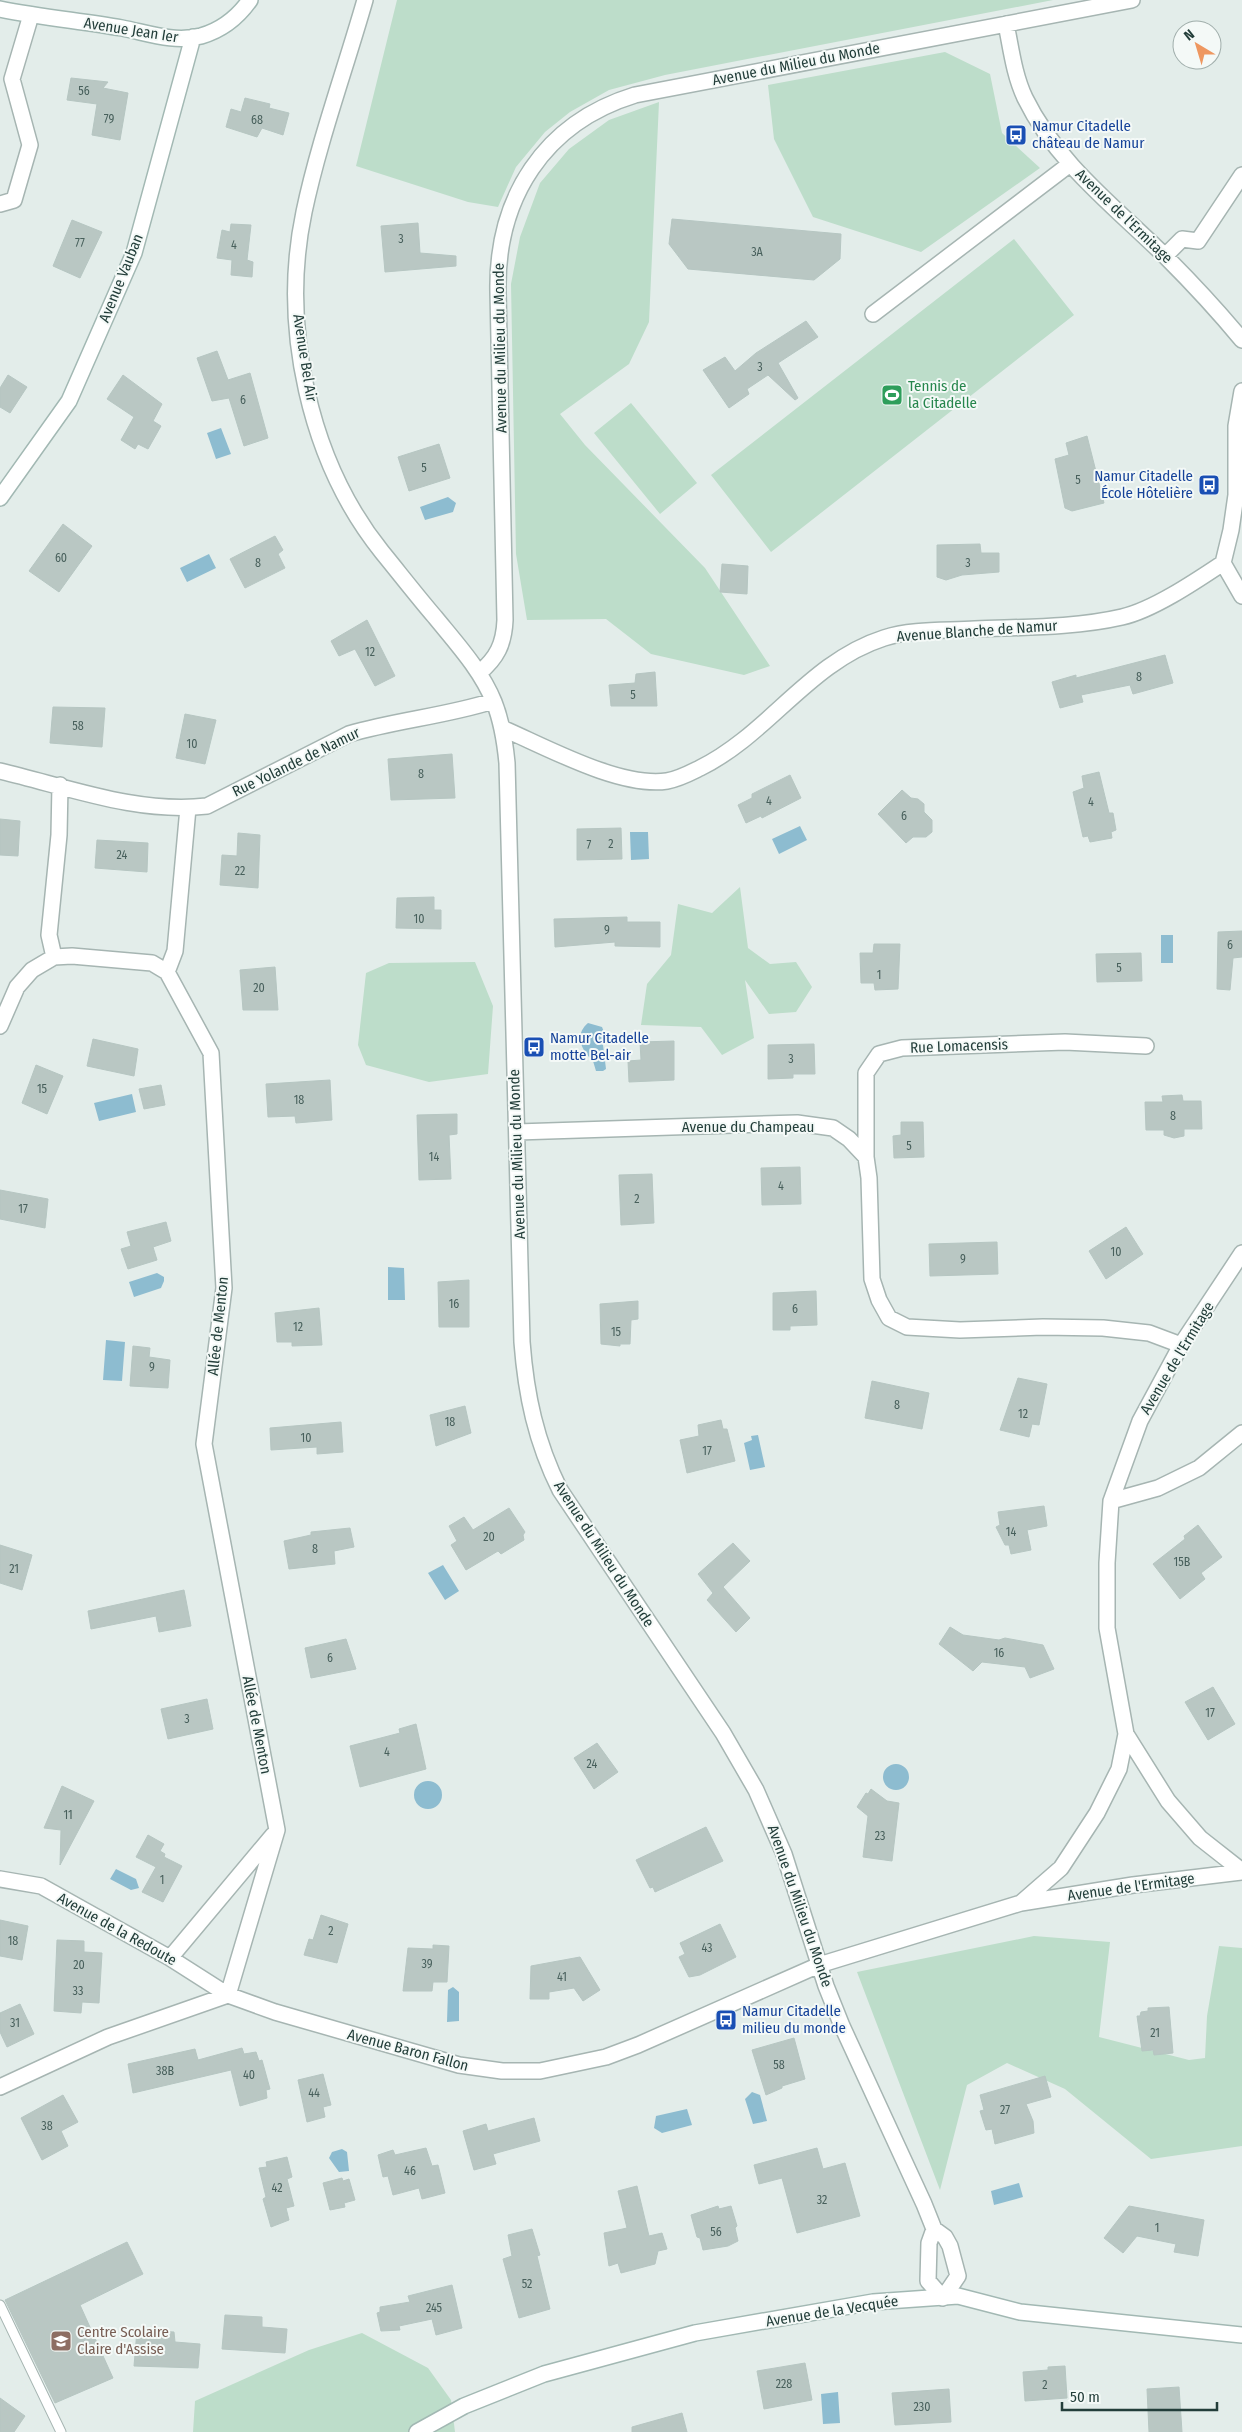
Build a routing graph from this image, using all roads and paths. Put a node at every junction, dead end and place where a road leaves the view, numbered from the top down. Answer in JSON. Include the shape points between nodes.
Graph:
{"nodes":[{"id":1,"x":250,"y":0,"type":"edge"},
{"id":2,"x":366,"y":0,"type":"edge"},
{"id":3,"x":1132,"y":0,"type":"edge"},
{"id":4,"x":0,"y":10,"type":"edge"},
{"id":5,"x":31,"y":15,"type":"junction"},
{"id":6,"x":1006,"y":24,"type":"junction"},
{"id":7,"x":193,"y":37,"type":"junction"},
{"id":8,"x":1070,"y":164,"type":"junction"},
{"id":9,"x":1242,"y":175,"type":"edge"},
{"id":10,"x":0,"y":204,"type":"edge"},
{"id":11,"x":1165,"y":256,"type":"junction"},
{"id":12,"x":873,"y":314,"type":"dead end"},
{"id":13,"x":1242,"y":340,"type":"edge"},
{"id":14,"x":1242,"y":391,"type":"edge"},
{"id":15,"x":1239,"y":493,"type":"edge"},
{"id":16,"x":0,"y":498,"type":"edge"},
{"id":17,"x":1223,"y":563,"type":"junction"},
{"id":18,"x":1242,"y":596,"type":"edge"},
{"id":19,"x":479,"y":673,"type":"junction"},
{"id":20,"x":493,"y":701,"type":"junction"},
{"id":21,"x":502,"y":728,"type":"junction"},
{"id":22,"x":0,"y":771,"type":"edge"},
{"id":23,"x":60,"y":785,"type":"junction"},
{"id":24,"x":188,"y":808,"type":"junction"},
{"id":25,"x":54,"y":957,"type":"junction"},
{"id":26,"x":167,"y":972,"type":"junction"},
{"id":27,"x":0,"y":1026,"type":"edge"},
{"id":28,"x":1146,"y":1046,"type":"dead end"},
{"id":29,"x":517,"y":1132,"type":"junction"},
{"id":30,"x":866,"y":1157,"type":"junction"},
{"id":31,"x":1242,"y":1253,"type":"edge"},
{"id":32,"x":1181,"y":1345,"type":"junction"},
{"id":33,"x":1242,"y":1433,"type":"edge"},
{"id":34,"x":1111,"y":1501,"type":"junction"},
{"id":35,"x":1126,"y":1734,"type":"junction"},
{"id":36,"x":277,"y":1830,"type":"junction"},
{"id":37,"x":1242,"y":1872,"type":"edge"},
{"id":38,"x":0,"y":1879,"type":"edge"},
{"id":39,"x":1021,"y":1903,"type":"junction"},
{"id":40,"x":170,"y":1958,"type":"junction"},
{"id":41,"x":819,"y":1965,"type":"junction"},
{"id":42,"x":228,"y":1994,"type":"junction"},
{"id":43,"x":0,"y":2087,"type":"edge"},
{"id":44,"x":934,"y":2229,"type":"junction"},
{"id":45,"x":943,"y":2298,"type":"junction"},
{"id":46,"x":0,"y":2305,"type":"edge"},
{"id":47,"x":1242,"y":2334,"type":"edge"},
{"id":48,"x":61,"y":2432,"type":"edge"},
{"id":49,"x":417,"y":2432,"type":"edge"}],
"edges":[{"from":1,"to":7,"type":"street","name":"Avenue Jean Ier","via":[[228,23]]},
{"from":2,"to":19,"type":"street","name":"Avenue Bel Air","via":[[304,213],[296,288],[303,368],[310,403],[325,447],[354,510],[380,550]]},
{"from":3,"to":6,"type":"street","name":"Avenue du Milieu du Monde"},
{"from":4,"to":5,"type":"street","name":"Avenue Jean Ier"},
{"from":5,"to":7,"type":"street","name":"Avenue Jean Ier","via":[[163,37]]},
{"from":5,"to":10,"type":"street","via":[[12,79],[30,146],[14,200]]},
{"from":6,"to":8,"type":"street","name":"Avenue de l'Ermitage","via":[[1024,97]]},
{"from":6,"to":19,"type":"street","name":"Avenue du Milieu du Monde","via":[[635,95],[592,113],[560,136],[542,154],[514,199],[498,260],[505,626],[500,649]]},
{"from":7,"to":16,"type":"street","name":"Avenue Vauban","via":[[134,253],[68,401]]},
{"from":8,"to":11,"type":"street","name":"Avenue de l'Ermitage"},
{"from":8,"to":12,"type":"street"},
{"from":9,"to":11,"type":"street","via":[[1198,241],[1182,239]]},
{"from":11,"to":13,"type":"street","name":"Avenue de l'Ermitage"},
{"from":14,"to":15,"type":"street","via":[[1236,426]]},
{"from":15,"to":17,"type":"street"},
{"from":17,"to":18,"type":"street"},
{"from":17,"to":21,"type":"street","name":"Avenue Blanche de Namur","via":[[1191,584],[1123,617],[1074,624],[915,632],[884,638],[845,654],[826,667],[725,756],[668,781],[648,781],[606,773]]},
{"from":19,"to":20,"type":"street","name":"Avenue Bel Air"},
{"from":20,"to":21,"type":"street","name":"Avenue du Milieu du Monde"},
{"from":20,"to":24,"type":"street","name":"Rue Yolande de Namur","via":[[349,734],[207,806]]},
{"from":21,"to":29,"type":"street","name":"Avenue du Milieu du Monde","via":[[507,763]]},
{"from":22,"to":23,"type":"street","name":"Rue Yolande de Namur"},
{"from":23,"to":24,"type":"street","name":"Rue Yolande de Namur","via":[[122,802]]},
{"from":23,"to":25,"type":"street","via":[[59,835],[49,936]]},
{"from":24,"to":26,"type":"street","via":[[175,951]]},
{"from":25,"to":26,"type":"street","via":[[152,963]]},
{"from":25,"to":27,"type":"street","via":[[32,970],[17,987]]},
{"from":26,"to":36,"type":"street","name":"Allée de Menton","via":[[210,1053],[224,1288],[204,1444]]},
{"from":28,"to":30,"type":"street","name":"Rue Lomacensis","via":[[1064,1042],[902,1048],[879,1054],[866,1073]]},
{"from":29,"to":30,"type":"street","name":"Avenue du Champeau","via":[[797,1123],[832,1128],[849,1138]]},
{"from":29,"to":41,"type":"street","name":"Avenue du Milieu du Monde","via":[[523,1352],[527,1392],[539,1440],[560,1490],[723,1733],[750,1779],[784,1854]]},
{"from":30,"to":32,"type":"street","via":[[872,1279],[889,1318],[906,1327],[960,1330],[1103,1328],[1149,1333]]},
{"from":31,"to":32,"type":"street","name":"Avenue de l'Ermitage"},
{"from":32,"to":34,"type":"street","name":"Avenue de l'Ermitage","via":[[1140,1421]]},
{"from":33,"to":34,"type":"street","via":[[1198,1468],[1158,1488]]},
{"from":34,"to":35,"type":"street","name":"Avenue de l'Ermitage","via":[[1107,1628]]},
{"from":35,"to":37,"type":"street","name":"Avenue de l'Ermitage","via":[[1168,1801],[1200,1838]]},
{"from":35,"to":39,"type":"street","name":"Avenue de l'Ermitage","via":[[1119,1769],[1097,1813],[1061,1868]]},
{"from":36,"to":40,"type":"street"},
{"from":36,"to":42,"type":"street","name":"Allée de Menton"},
{"from":37,"to":39,"type":"street","name":"Avenue de l'Ermitage"},
{"from":38,"to":40,"type":"street","name":"Avenue de la Redoute","via":[[41,1886]]},
{"from":39,"to":41,"type":"street","name":"Avenue de l'Ermitage"},
{"from":40,"to":42,"type":"street","name":"Avenue de la Redoute"},
{"from":41,"to":42,"type":"street","name":"Avenue Baron Fallon","via":[[638,2045],[606,2057],[540,2071],[502,2071],[459,2065],[275,2012]]},
{"from":41,"to":44,"type":"street","name":"Avenue du Milieu du Monde","via":[[842,2026]]},
{"from":42,"to":43,"type":"street","via":[[108,2037]]},
{"from":44,"to":45,"type":"street","via":[[929,2243],[928,2281]]},
{"from":44,"to":45,"type":"street","name":"Avenue du Milieu du Monde","via":[[945,2237],[958,2276]]},
{"from":45,"to":47,"type":"street","name":"Avenue de la Vecquée","via":[[958,2296],[1020,2312]]},
{"from":45,"to":49,"type":"street","name":"Avenue de la Vecquée","via":[[873,2302],[695,2333],[544,2374],[464,2406]]},
{"from":46,"to":48,"type":"lane"}]}
